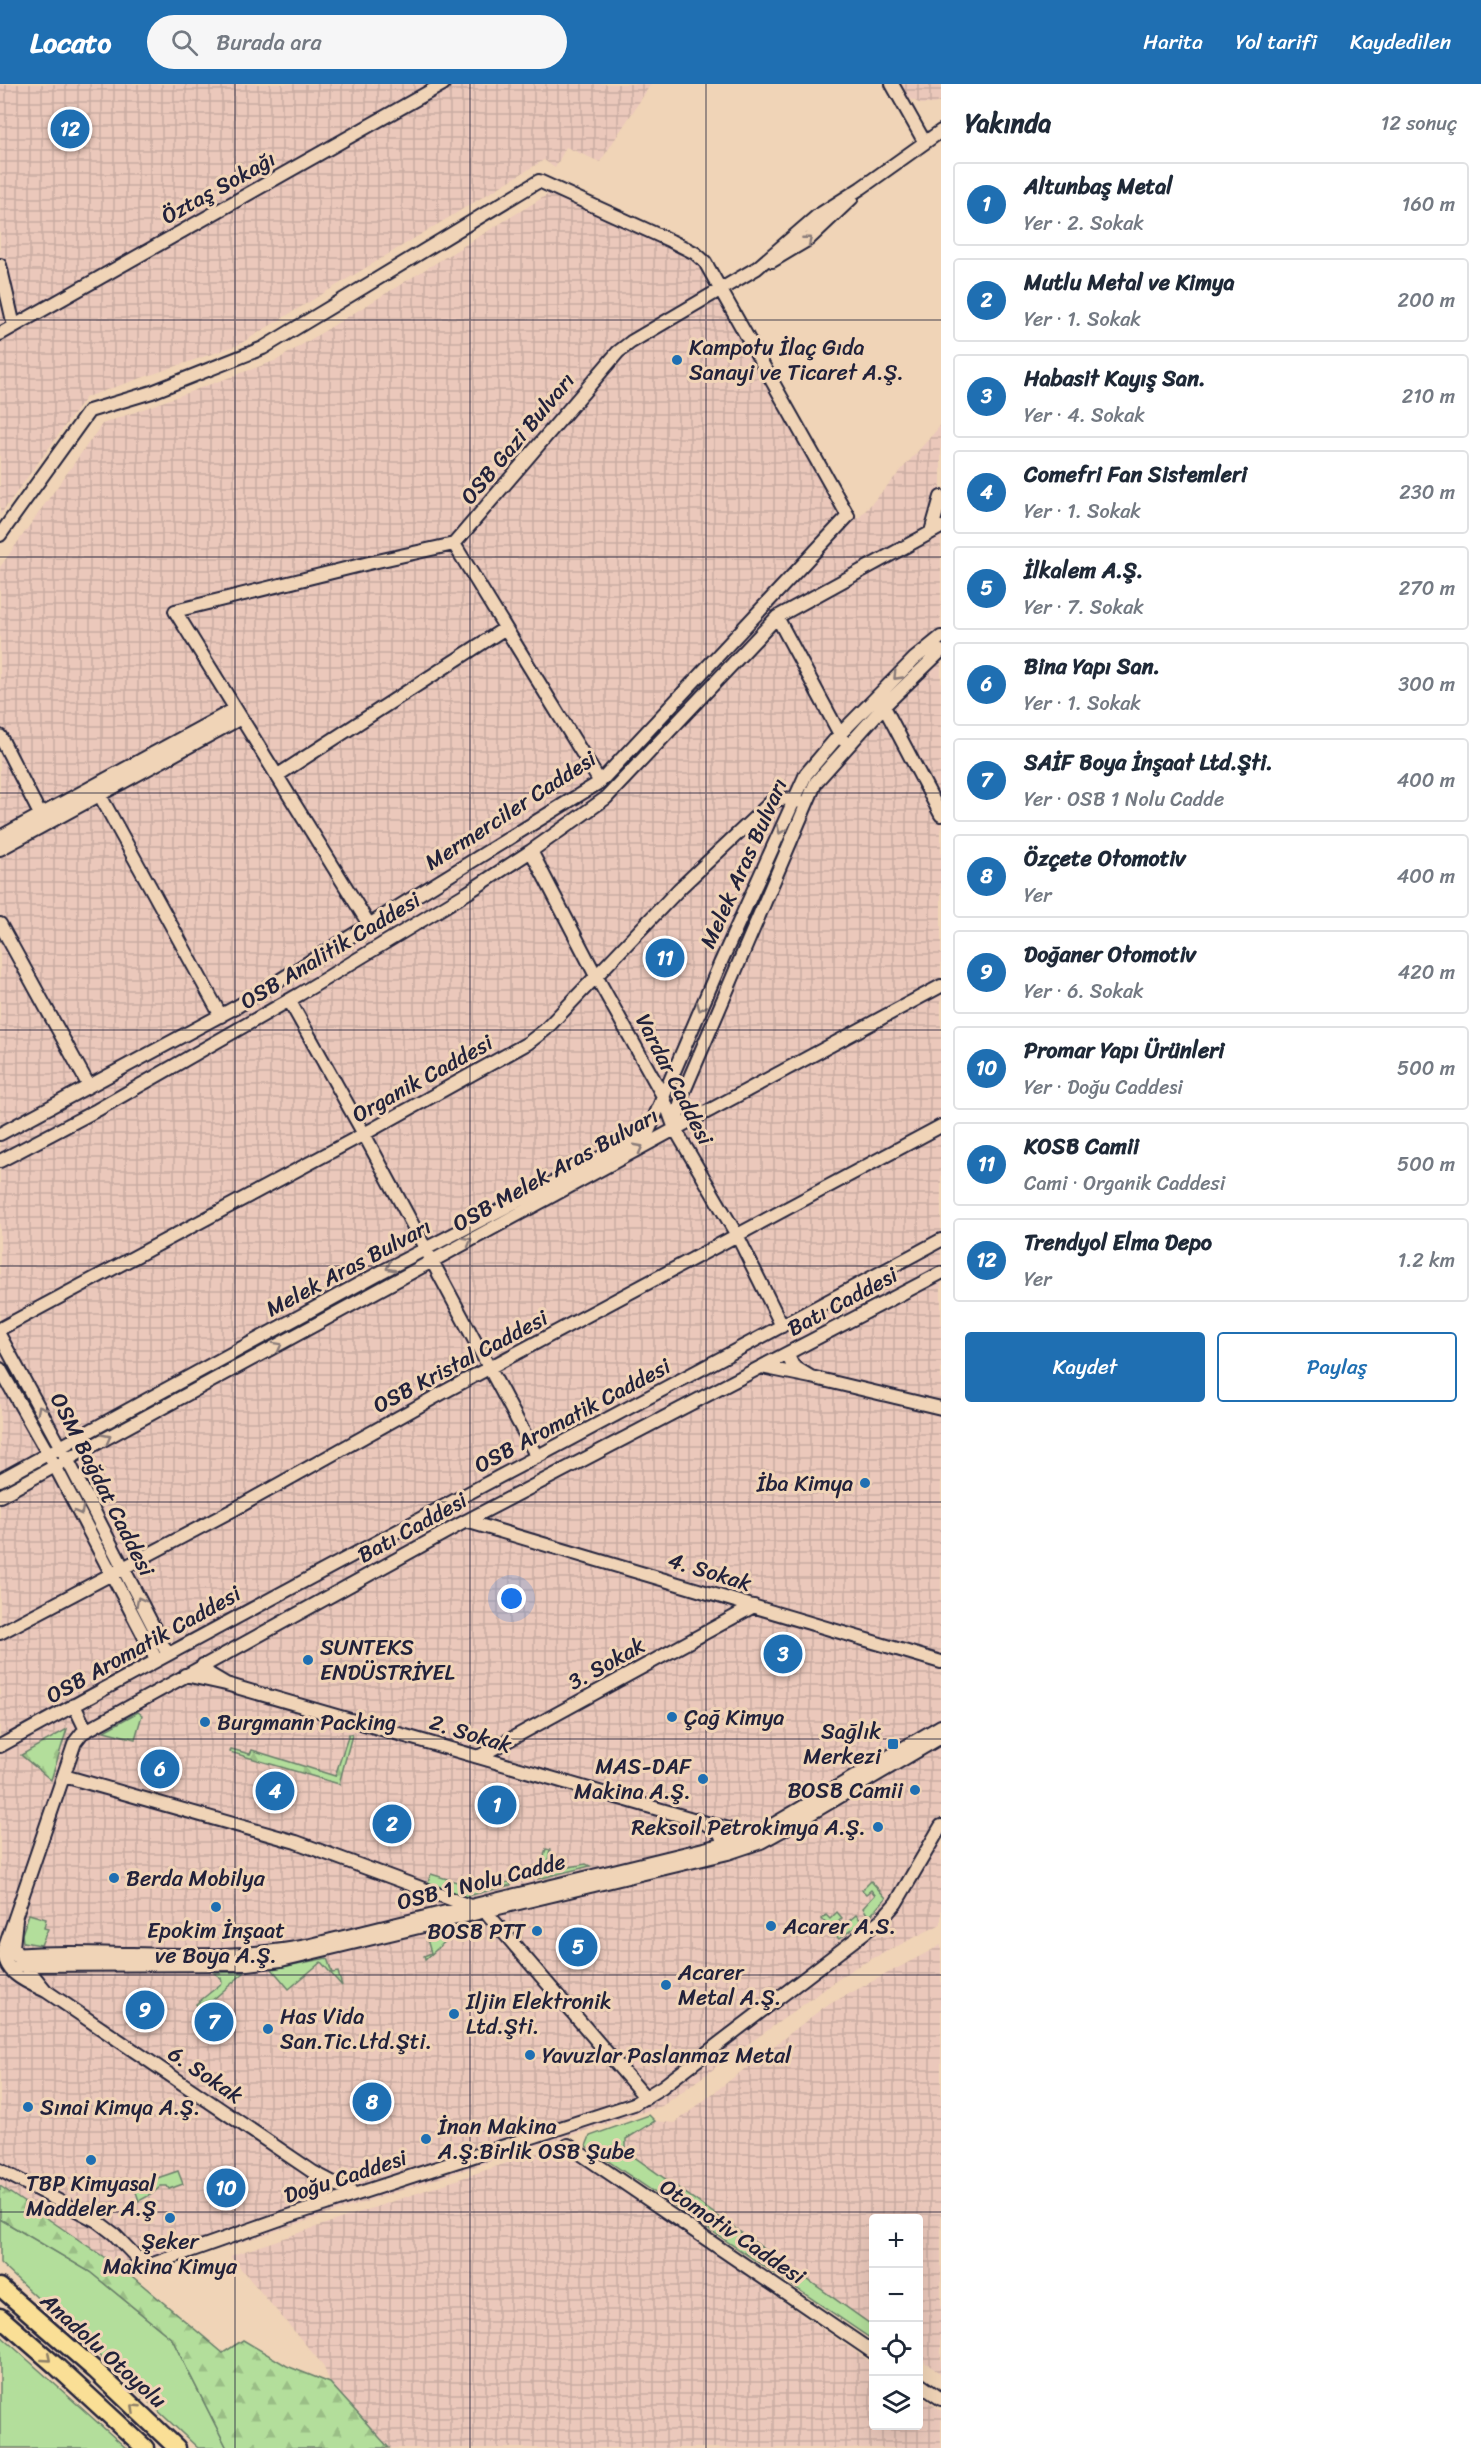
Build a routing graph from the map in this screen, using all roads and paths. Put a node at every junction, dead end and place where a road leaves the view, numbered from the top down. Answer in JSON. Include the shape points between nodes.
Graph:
{"nodes":[{"id":1,"x":443,"y":84,"type":"edge"},
{"id":2,"x":891,"y":84,"type":"edge"},
{"id":3,"x":941,"y":131,"type":"edge"},
{"id":4,"x":924,"y":141,"type":"junction"},
{"id":5,"x":0,"y":265,"type":"edge"},
{"id":6,"x":721,"y":290,"type":"junction"},
{"id":7,"x":14,"y":326,"type":"junction"},
{"id":8,"x":0,"y":334,"type":"edge"},
{"id":9,"x":941,"y":497,"type":"edge"},
{"id":10,"x":936,"y":530,"type":"edge"},
{"id":11,"x":0,"y":535,"type":"edge"},
{"id":12,"x":454,"y":544,"type":"junction"},
{"id":13,"x":777,"y":617,"type":"junction"},
{"id":14,"x":504,"y":629,"type":"junction"},
{"id":15,"x":941,"y":638,"type":"edge"},
{"id":16,"x":941,"y":651,"type":"edge"},
{"id":17,"x":881,"y":700,"type":"junction"},
{"id":18,"x":238,"y":713,"type":"junction"},
{"id":19,"x":0,"y":735,"type":"edge"},
{"id":20,"x":843,"y":740,"type":"junction"},
{"id":21,"x":278,"y":775,"type":"junction"},
{"id":22,"x":600,"y":782,"type":"junction"},
{"id":23,"x":98,"y":791,"type":"junction"},
{"id":24,"x":794,"y":799,"type":"junction"},
{"id":25,"x":806,"y":805,"type":"junction"},
{"id":26,"x":941,"y":815,"type":"edge"},
{"id":27,"x":42,"y":820,"type":"junction"},
{"id":28,"x":0,"y":837,"type":"edge"},
{"id":29,"x":0,"y":849,"type":"edge"},
{"id":30,"x":531,"y":851,"type":"junction"},
{"id":31,"x":745,"y":908,"type":"junction"},
{"id":32,"x":758,"y":914,"type":"junction"},
{"id":33,"x":0,"y":924,"type":"edge"},
{"id":34,"x":370,"y":926,"type":"junction"},
{"id":35,"x":596,"y":976,"type":"junction"},
{"id":36,"x":941,"y":986,"type":"edge"},
{"id":37,"x":289,"y":1000,"type":"junction"},
{"id":38,"x":221,"y":1016,"type":"junction"},
{"id":39,"x":89,"y":1086,"type":"junction"},
{"id":40,"x":663,"y":1096,"type":"junction"},
{"id":41,"x":941,"y":1126,"type":"edge"},
{"id":42,"x":675,"y":1129,"type":"junction"},
{"id":43,"x":0,"y":1134,"type":"edge"},
{"id":44,"x":364,"y":1134,"type":"junction"},
{"id":45,"x":0,"y":1161,"type":"edge"},
{"id":46,"x":738,"y":1237,"type":"junction"},
{"id":47,"x":941,"y":1240,"type":"edge"},
{"id":48,"x":426,"y":1249,"type":"junction"},
{"id":49,"x":432,"y":1260,"type":"junction"},
{"id":50,"x":941,"y":1273,"type":"edge"},
{"id":51,"x":782,"y":1326,"type":"junction"},
{"id":52,"x":0,"y":1329,"type":"edge"},
{"id":53,"x":0,"y":1336,"type":"edge"},
{"id":54,"x":787,"y":1354,"type":"junction"},
{"id":55,"x":762,"y":1367,"type":"junction"},
{"id":56,"x":490,"y":1368,"type":"junction"},
{"id":57,"x":0,"y":1369,"type":"edge"},
{"id":58,"x":811,"y":1377,"type":"junction"},
{"id":59,"x":941,"y":1408,"type":"edge"},
{"id":60,"x":60,"y":1445,"type":"junction"},
{"id":61,"x":48,"y":1453,"type":"junction"},
{"id":62,"x":537,"y":1457,"type":"junction"},
{"id":63,"x":68,"y":1459,"type":"junction"},
{"id":64,"x":56,"y":1466,"type":"junction"},
{"id":65,"x":0,"y":1480,"type":"edge"},
{"id":66,"x":0,"y":1496,"type":"edge"},
{"id":67,"x":466,"y":1521,"type":"junction"},
{"id":68,"x":118,"y":1571,"type":"junction"},
{"id":69,"x":754,"y":1606,"type":"junction"},
{"id":70,"x":0,"y":1633,"type":"edge"},
{"id":71,"x":162,"y":1656,"type":"junction"},
{"id":72,"x":941,"y":1662,"type":"edge"},
{"id":73,"x":203,"y":1665,"type":"junction"},
{"id":74,"x":185,"y":1675,"type":"junction"},
{"id":75,"x":226,"y":1684,"type":"junction"},
{"id":76,"x":74,"y":1705,"type":"junction"},
{"id":77,"x":941,"y":1726,"type":"edge"},
{"id":78,"x":86,"y":1730,"type":"junction"},
{"id":79,"x":941,"y":1737,"type":"edge"},
{"id":80,"x":0,"y":1746,"type":"edge"},
{"id":81,"x":477,"y":1757,"type":"junction"},
{"id":82,"x":64,"y":1776,"type":"junction"},
{"id":83,"x":703,"y":1822,"type":"junction"},
{"id":84,"x":941,"y":1826,"type":"edge"},
{"id":85,"x":724,"y":1844,"type":"junction"},
{"id":86,"x":742,"y":1845,"type":"junction"},
{"id":87,"x":437,"y":1895,"type":"junction"},
{"id":88,"x":477,"y":1909,"type":"junction"},
{"id":89,"x":446,"y":1912,"type":"junction"},
{"id":90,"x":16,"y":1919,"type":"junction"},
{"id":91,"x":20,"y":1959,"type":"junction"},
{"id":92,"x":3,"y":1961,"type":"edge"},
{"id":93,"x":46,"y":1991,"type":"junction"},
{"id":94,"x":646,"y":2098,"type":"junction"},
{"id":95,"x":568,"y":2145,"type":"dead end"},
{"id":96,"x":0,"y":2170,"type":"edge"},
{"id":97,"x":313,"y":2172,"type":"junction"},
{"id":98,"x":355,"y":2194,"type":"junction"},
{"id":99,"x":323,"y":2205,"type":"junction"},
{"id":100,"x":0,"y":2287,"type":"edge"},
{"id":101,"x":0,"y":2317,"type":"edge"},
{"id":102,"x":869,"y":2350,"type":"edge"},
{"id":103,"x":923,"y":2386,"type":"edge"},
{"id":104,"x":941,"y":2399,"type":"edge"},
{"id":105,"x":145,"y":2448,"type":"edge"},
{"id":106,"x":177,"y":2448,"type":"edge"}],
"edges":[{"from":1,"to":7,"type":"street","name":"Öztaş Sokağı"},
{"from":2,"to":4,"type":"street"},
{"from":3,"to":4,"type":"street"},
{"from":4,"to":6,"type":"street","name":"OSB Gazi Bulvarı","via":[[861,188],[801,246]]},
{"from":5,"to":7,"type":"street"},
{"from":6,"to":11,"type":"street","via":[[705,262],[695,253],[539,182],[263,348],[152,392],[89,411]]},
{"from":6,"to":12,"type":"street","name":"OSB Gazi Bulvarı","via":[[618,352]]},
{"from":6,"to":22,"type":"street","name":"Mermerciler Caddesi","via":[[848,516]]},
{"from":7,"to":8,"type":"street","name":"Öztaş Sokağı"},
{"from":9,"to":10,"type":"street"},
{"from":10,"to":13,"type":"street","name":"OSB Analitik Caddesi"},
{"from":12,"to":14,"type":"street"},
{"from":12,"to":18,"type":"street","via":[[175,611]]},
{"from":13,"to":20,"type":"street"},
{"from":13,"to":30,"type":"street","name":"OSB Analitik Caddesi","via":[[606,798]]},
{"from":14,"to":21,"type":"street"},
{"from":14,"to":22,"type":"street"},
{"from":15,"to":17,"type":"street","one_way":true,"via":[[925,648]]},
{"from":16,"to":17,"type":"street","name":"OSB Melek Aras Bulvarı"},
{"from":17,"to":20,"type":"street","name":"OSB Melek Aras Bulvarı"},
{"from":17,"to":26,"type":"street"},
{"from":18,"to":21,"type":"street"},
{"from":18,"to":23,"type":"street"},
{"from":19,"to":27,"type":"street"},
{"from":20,"to":24,"type":"street","name":"Melek Aras Bulvarı","via":[[806,774]]},
{"from":20,"to":25,"type":"street","name":"OSB Melek Aras Bulvarı"},
{"from":21,"to":34,"type":"street"},
{"from":22,"to":34,"type":"street","name":"Mermerciler Caddesi"},
{"from":23,"to":27,"type":"street"},
{"from":23,"to":38,"type":"street"},
{"from":24,"to":25,"type":"street"},
{"from":24,"to":31,"type":"street","name":"Melek Aras Bulvarı","one_way":true},
{"from":24,"to":35,"type":"street","name":"Organik Caddesi","via":[[771,802],[680,888]]},
{"from":25,"to":32,"type":"street","name":"OSB Melek Aras Bulvarı"},
{"from":27,"to":28,"type":"street"},
{"from":27,"to":29,"type":"street"},
{"from":30,"to":35,"type":"street","name":"Vardar Caddesi"},
{"from":30,"to":37,"type":"street","name":"OSB Analitik Caddesi"},
{"from":31,"to":32,"type":"street"},
{"from":31,"to":40,"type":"street","name":"Melek Aras Bulvarı","one_way":true},
{"from":32,"to":42,"type":"street","name":"OSB Melek Aras Bulvarı","via":[[681,1096]]},
{"from":33,"to":39,"type":"street"},
{"from":34,"to":38,"type":"street","name":"Mermerciler Caddesi"},
{"from":35,"to":40,"type":"street","name":"Vardar Caddesi"},
{"from":35,"to":44,"type":"street","name":"Organik Caddesi","via":[[528,1043]]},
{"from":36,"to":42,"type":"street"},
{"from":37,"to":44,"type":"street"},
{"from":37,"to":45,"type":"street","name":"OSB Analitik Caddesi"},
{"from":38,"to":39,"type":"street","name":"Mermerciler Caddesi"},
{"from":39,"to":43,"type":"street","name":"Mermerciler Caddesi"},
{"from":40,"to":42,"type":"street","name":"Vardar Caddesi"},
{"from":40,"to":48,"type":"street","name":"Melek Aras Bulvarı","via":[[649,1130]]},
{"from":41,"to":46,"type":"street","name":"OSB Kristal Caddesi"},
{"from":42,"to":46,"type":"street","name":"Vardar Caddesi"},
{"from":49,"to":42,"type":"street","name":"OSB Melek Aras Bulvarı","one_way":true},
{"from":44,"to":48,"type":"street"},
{"from":44,"to":52,"type":"street","name":"Organik Caddesi"},
{"from":46,"to":51,"type":"street","name":"Vardar Caddesi"},
{"from":46,"to":56,"type":"street","name":"OSB Kristal Caddesi"},
{"from":47,"to":51,"type":"street","name":"OSB Aromatik Caddesi"},
{"from":48,"to":49,"type":"street"},
{"from":48,"to":60,"type":"street","name":"Melek Aras Bulvarı","one_way":true},
{"from":49,"to":56,"type":"street"},
{"from":63,"to":49,"type":"street","name":"OSB Melek Aras Bulvarı","one_way":true},
{"from":50,"to":54,"type":"street","name":"Batı Caddesi"},
{"from":51,"to":62,"type":"street","name":"OSB Aromatik Caddesi"},
{"from":60,"to":53,"type":"street","name":"OSM Bağdat Caddesi","one_way":true},
{"from":54,"to":55,"type":"street","name":"Batı Caddesi"},
{"from":54,"to":58,"type":"street","via":[[793,1366]]},
{"from":55,"to":58,"type":"street"},
{"from":55,"to":67,"type":"street","name":"Batı Caddesi"},
{"from":56,"to":62,"type":"street"},
{"from":56,"to":68,"type":"street","name":"OSB Kristal Caddesi"},
{"from":57,"to":61,"type":"street","name":"OSM Bağdat Caddesi"},
{"from":58,"to":59,"type":"street"},
{"from":60,"to":61,"type":"street","name":"Melek Aras Bulvarı"},
{"from":60,"to":63,"type":"street","name":"OSM Bağdat Caddesi"},
{"from":61,"to":64,"type":"street","name":"OSM Bağdat Caddesi"},
{"from":61,"to":65,"type":"street","name":"Melek Aras Bulvarı"},
{"from":62,"to":71,"type":"street","name":"OSB Aromatik Caddesi"},
{"from":63,"to":64,"type":"street","name":"OSB Melek Aras Bulvarı"},
{"from":63,"to":68,"type":"street","name":"OSM Bağdat Caddesi"},
{"from":64,"to":66,"type":"street","name":"OSB Melek Aras Bulvarı"},
{"from":64,"to":68,"type":"street","name":"OSM Bağdat Caddesi","one_way":true},
{"from":67,"to":69,"type":"street","name":"4. Sokak"},
{"from":67,"to":73,"type":"street","name":"Batı Caddesi"},
{"from":68,"to":70,"type":"street","name":"OSB Kristal Caddesi"},
{"from":68,"to":71,"type":"street","name":"OSM Bağdat Caddesi"},
{"from":69,"to":72,"type":"street","name":"4. Sokak"},
{"from":69,"to":81,"type":"street","name":"3. Sokak"},
{"from":71,"to":76,"type":"street","name":"OSB Aromatik Caddesi"},
{"from":73,"to":74,"type":"street","name":"Batı Caddesi"},
{"from":73,"to":75,"type":"street","name":"2. Sokak","via":[[209,1674]]},
{"from":74,"to":75,"type":"street","name":"2. Sokak"},
{"from":74,"to":78,"type":"street","name":"Batı Caddesi"},
{"from":75,"to":81,"type":"street","name":"2. Sokak"},
{"from":76,"to":78,"type":"street"},
{"from":76,"to":80,"type":"street","name":"OSB Aromatik Caddesi"},
{"from":77,"to":86,"type":"street","name":"OSB 1 Nolu Cadde"},
{"from":78,"to":82,"type":"street","name":"Batı Caddesi","via":[[75,1742]]},
{"from":79,"to":86,"type":"street","name":"OSB 1 Nolu Cadde","via":[[781,1831]]},
{"from":81,"to":83,"type":"street","name":"2. Sokak"},
{"from":82,"to":87,"type":"street","via":[[296,1842]]},
{"from":82,"to":90,"type":"street","name":"Batı Caddesi"},
{"from":83,"to":85,"type":"street","name":"2. Sokak","via":[[720,1833]]},
{"from":83,"to":86,"type":"street","name":"2. Sokak","via":[[729,1828],[739,1835]]},
{"from":84,"to":94,"type":"street","name":"Doğu Caddesi","via":[[896,1903],[882,1919]]},
{"from":85,"to":86,"type":"street","name":"OSB 1 Nolu Cadde"},
{"from":85,"to":88,"type":"street","name":"OSB 1 Nolu Cadde"},
{"from":86,"to":88,"type":"street","name":"OSB 1 Nolu Cadde"},
{"from":87,"to":88,"type":"street"},
{"from":87,"to":89,"type":"street"},
{"from":88,"to":89,"type":"street","name":"OSB 1 Nolu Cadde"},
{"from":88,"to":91,"type":"street","name":"OSB 1 Nolu Cadde","via":[[269,1962],[194,1965]]},
{"from":88,"to":94,"type":"street"},
{"from":89,"to":91,"type":"street","name":"OSB 1 Nolu Cadde","via":[[259,1954]]},
{"from":90,"to":91,"type":"street","name":"Batı Caddesi","via":[[13,1944]]},
{"from":90,"to":92,"type":"street","name":"Batı Caddesi","via":[[5,1944]]},
{"from":91,"to":92,"type":"street","name":"OSB 1 Nolu Cadde"},
{"from":91,"to":93,"type":"street","name":"6. Sokak"},
{"from":92,"to":93,"type":"street","name":"6. Sokak","via":[[17,1976]]},
{"from":93,"to":97,"type":"street","name":"6. Sokak"},
{"from":94,"to":98,"type":"street","name":"Doğu Caddesi"},
{"from":95,"to":102,"type":"street","name":"Otomotiv Caddesi"},
{"from":96,"to":99,"type":"street","name":"Doğu Caddesi","via":[[97,2221],[146,2265]]},
{"from":97,"to":98,"type":"street","name":"6. Sokak"},
{"from":97,"to":99,"type":"street","via":[[326,2188]]},
{"from":98,"to":99,"type":"street","name":"Doğu Caddesi"},
{"from":106,"to":100,"type":"highway","name":"Anadolu Otoyolu","one_way":true},
{"from":101,"to":105,"type":"highway","name":"Anadolu Otoyolu","one_way":true},
{"from":103,"to":104,"type":"street"}]}
